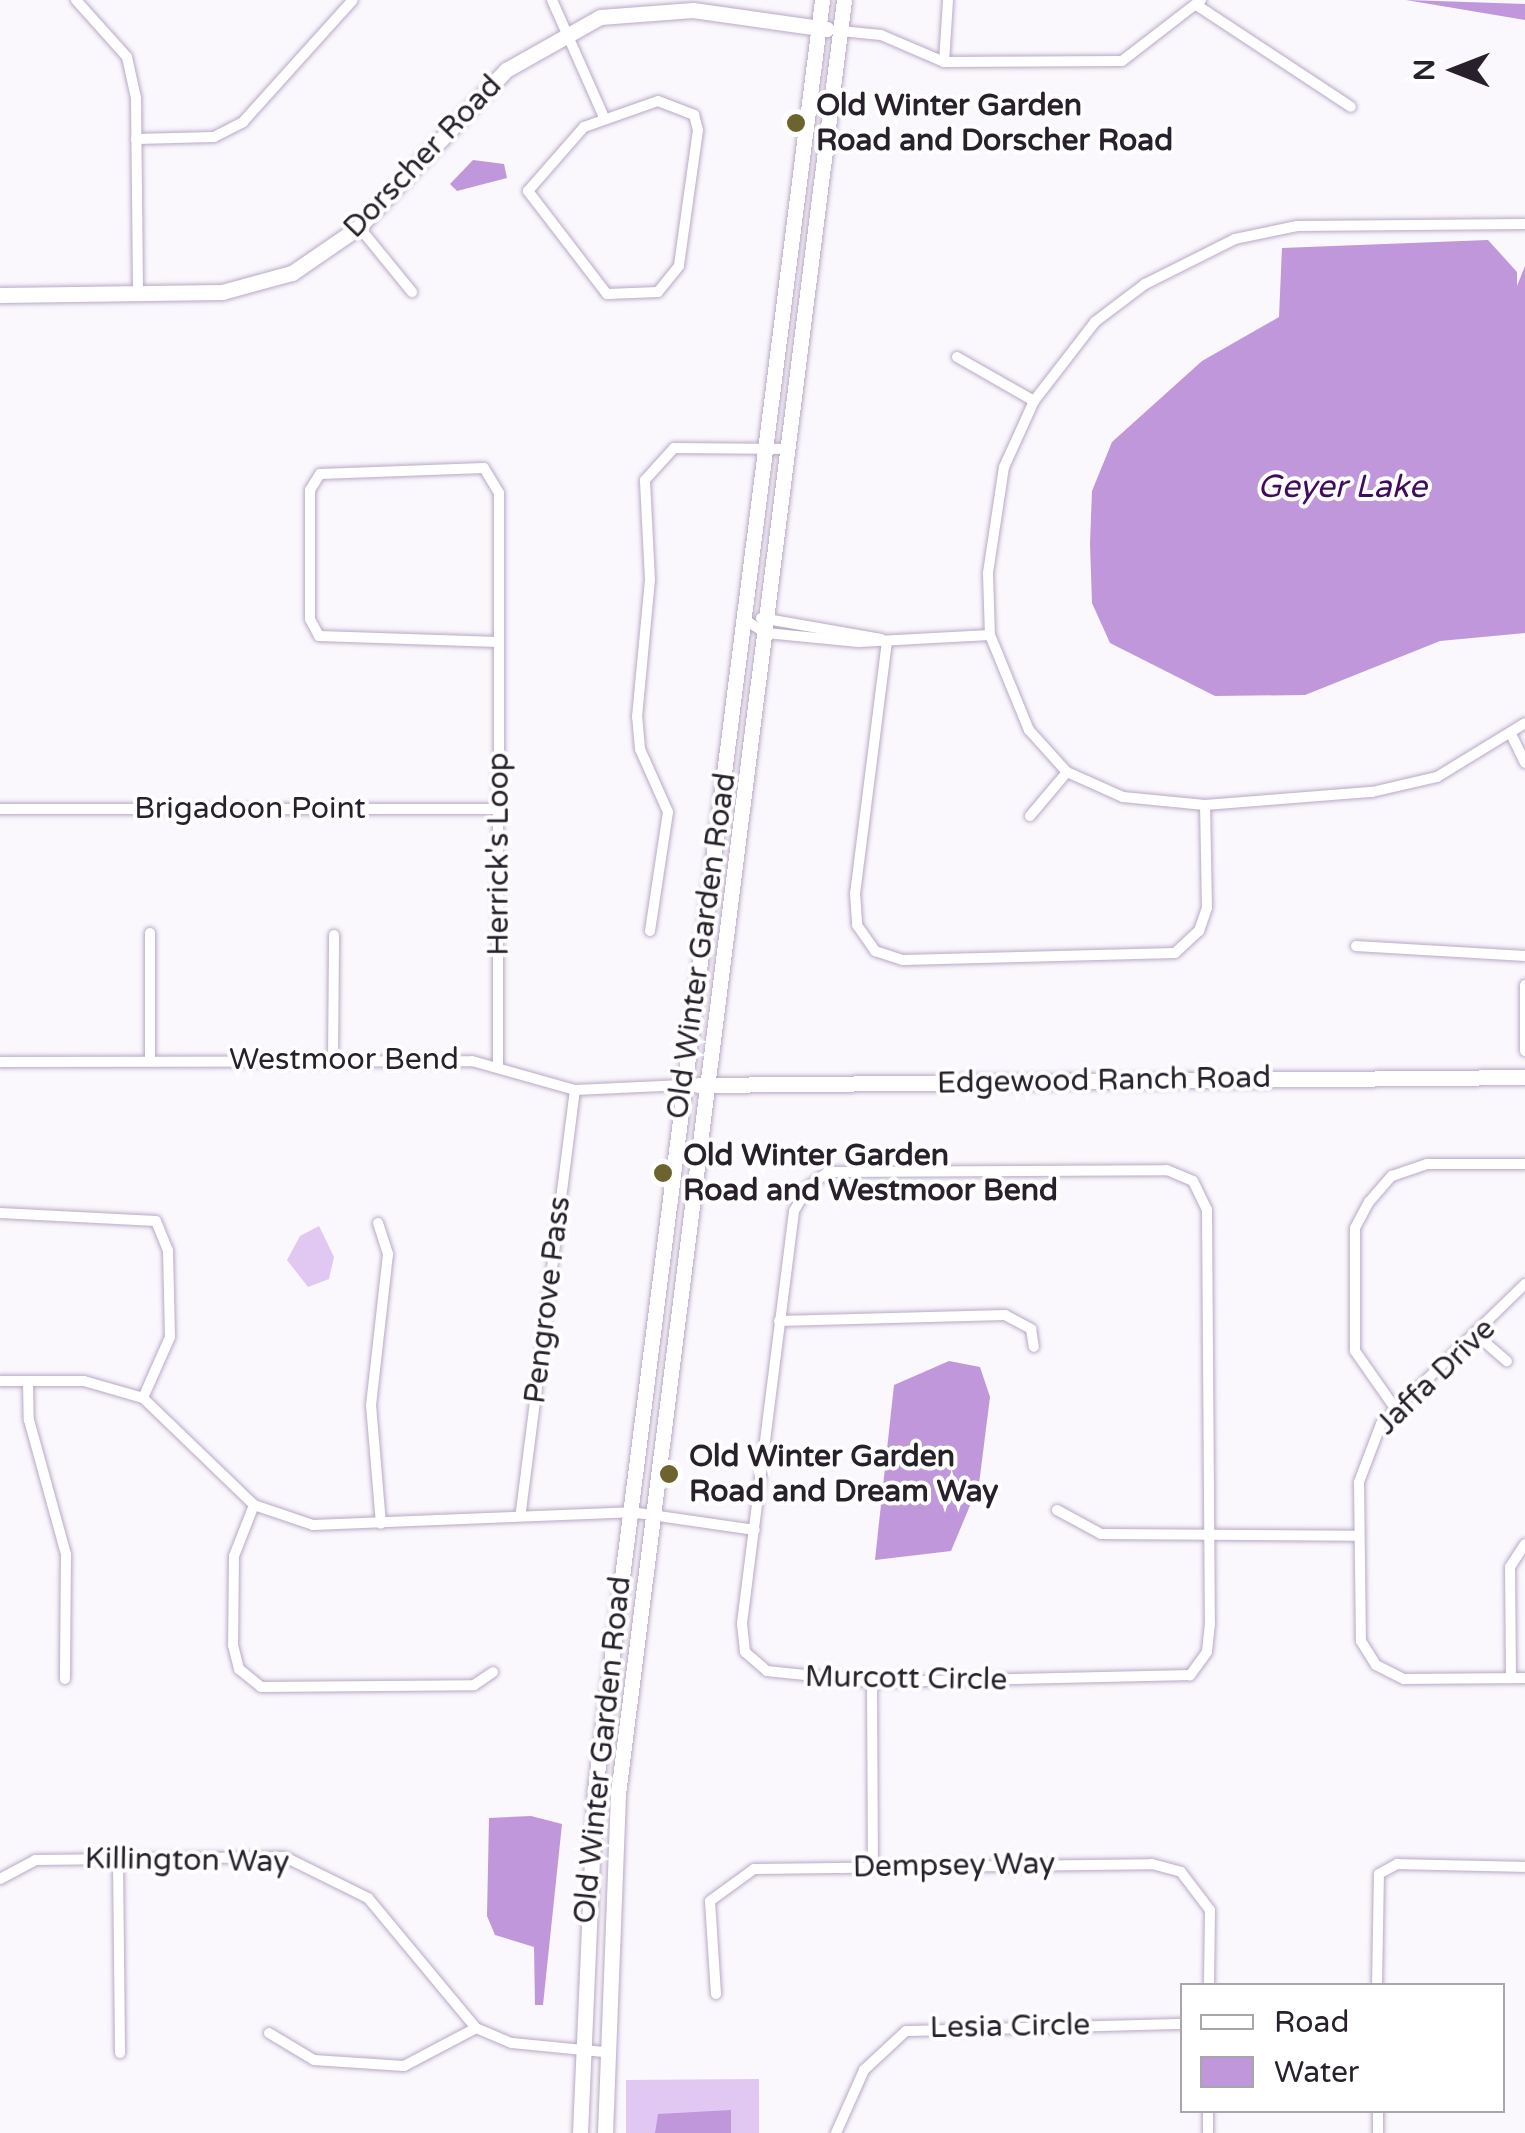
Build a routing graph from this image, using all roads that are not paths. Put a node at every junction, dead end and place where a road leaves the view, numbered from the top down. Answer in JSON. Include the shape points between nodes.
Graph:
{"nodes":[{"id":1,"x":76,"y":0,"type":"edge"},
{"id":2,"x":352,"y":0,"type":"edge"},
{"id":3,"x":552,"y":0,"type":"edge"},
{"id":4,"x":822,"y":0,"type":"edge"},
{"id":5,"x":844,"y":0,"type":"edge"},
{"id":6,"x":948,"y":0,"type":"edge"},
{"id":7,"x":1200,"y":3,"type":"edge"},
{"id":8,"x":819,"y":28,"type":"junction"},
{"id":9,"x":566,"y":30,"type":"junction"},
{"id":10,"x":841,"y":31,"type":"junction"},
{"id":11,"x":944,"y":62,"type":"junction"},
{"id":12,"x":1351,"y":107,"type":"dead end"},
{"id":13,"x":603,"y":115,"type":"junction"},
{"id":14,"x":136,"y":139,"type":"junction"},
{"id":15,"x":1525,"y":224,"type":"edge"},
{"id":16,"x":359,"y":227,"type":"junction"},
{"id":17,"x":412,"y":292,"type":"dead end"},
{"id":18,"x":138,"y":294,"type":"junction"},
{"id":19,"x":0,"y":295,"type":"edge"},
{"id":20,"x":957,"y":358,"type":"dead end"},
{"id":21,"x":1034,"y":401,"type":"junction"},
{"id":22,"x":766,"y":447,"type":"junction"},
{"id":23,"x":789,"y":449,"type":"junction"},
{"id":24,"x":746,"y":620,"type":"junction"},
{"id":25,"x":766,"y":625,"type":"junction"},
{"id":26,"x":990,"y":635,"type":"junction"},
{"id":27,"x":886,"y":641,"type":"junction"},
{"id":28,"x":498,"y":642,"type":"junction"},
{"id":29,"x":1525,"y":723,"type":"edge"},
{"id":30,"x":1511,"y":734,"type":"junction"},
{"id":31,"x":1525,"y":762,"type":"edge"},
{"id":32,"x":1067,"y":772,"type":"junction"},
{"id":33,"x":1204,"y":805,"type":"junction"},
{"id":34,"x":0,"y":809,"type":"edge"},
{"id":35,"x":500,"y":809,"type":"junction"},
{"id":36,"x":1030,"y":816,"type":"dead end"},
{"id":37,"x":650,"y":931,"type":"dead end"},
{"id":38,"x":150,"y":933,"type":"dead end"},
{"id":39,"x":334,"y":935,"type":"dead end"},
{"id":40,"x":1356,"y":946,"type":"dead end"},
{"id":41,"x":1525,"y":956,"type":"edge"},
{"id":42,"x":1525,"y":985,"type":"edge"},
{"id":43,"x":1525,"y":1051,"type":"edge"},
{"id":44,"x":150,"y":1060,"type":"junction"},
{"id":45,"x":333,"y":1060,"type":"junction"},
{"id":46,"x":0,"y":1062,"type":"edge"},
{"id":47,"x":498,"y":1065,"type":"junction"},
{"id":48,"x":1525,"y":1077,"type":"edge"},
{"id":49,"x":684,"y":1085,"type":"junction"},
{"id":50,"x":707,"y":1085,"type":"junction"},
{"id":51,"x":575,"y":1090,"type":"junction"},
{"id":52,"x":1525,"y":1164,"type":"edge"},
{"id":53,"x":0,"y":1213,"type":"edge"},
{"id":54,"x":378,"y":1224,"type":"dead end"},
{"id":55,"x":1525,"y":1284,"type":"edge"},
{"id":56,"x":779,"y":1321,"type":"junction"},
{"id":57,"x":1479,"y":1338,"type":"junction"},
{"id":58,"x":1034,"y":1347,"type":"dead end"},
{"id":59,"x":1507,"y":1361,"type":"dead end"},
{"id":60,"x":0,"y":1380,"type":"edge"},
{"id":61,"x":28,"y":1381,"type":"junction"},
{"id":62,"x":144,"y":1398,"type":"junction"},
{"id":63,"x":1395,"y":1408,"type":"junction"},
{"id":64,"x":254,"y":1505,"type":"junction"},
{"id":65,"x":1058,"y":1510,"type":"dead end"},
{"id":66,"x":521,"y":1511,"type":"junction"},
{"id":67,"x":630,"y":1512,"type":"junction"},
{"id":68,"x":654,"y":1514,"type":"junction"},
{"id":69,"x":381,"y":1524,"type":"junction"},
{"id":70,"x":756,"y":1530,"type":"junction"},
{"id":71,"x":1210,"y":1536,"type":"junction"},
{"id":72,"x":1359,"y":1536,"type":"junction"},
{"id":73,"x":1525,"y":1544,"type":"edge"},
{"id":74,"x":493,"y":1672,"type":"dead end"},
{"id":75,"x":1511,"y":1678,"type":"junction"},
{"id":76,"x":1525,"y":1678,"type":"edge"},
{"id":77,"x":65,"y":1679,"type":"dead end"},
{"id":78,"x":872,"y":1682,"type":"junction"},
{"id":79,"x":118,"y":1859,"type":"junction"},
{"id":80,"x":1525,"y":1866,"type":"edge"},
{"id":81,"x":874,"y":1867,"type":"junction"},
{"id":82,"x":0,"y":1879,"type":"edge"},
{"id":83,"x":1210,"y":1983,"type":"edge"},
{"id":84,"x":1377,"y":1983,"type":"edge"},
{"id":85,"x":716,"y":1994,"type":"dead end"},
{"id":86,"x":1180,"y":2024,"type":"edge"},
{"id":87,"x":476,"y":2028,"type":"junction"},
{"id":88,"x":268,"y":2032,"type":"dead end"},
{"id":89,"x":579,"y":2052,"type":"junction"},
{"id":90,"x":604,"y":2052,"type":"junction"},
{"id":91,"x":120,"y":2053,"type":"dead end"},
{"id":92,"x":580,"y":2133,"type":"edge"},
{"id":93,"x":605,"y":2133,"type":"edge"},
{"id":94,"x":836,"y":2133,"type":"edge"}],
"edges":[{"from":1,"to":14,"type":"street","via":[[127,57]]},
{"from":2,"to":14,"type":"street","via":[[243,122],[214,137]]},
{"from":3,"to":9,"type":"street"},
{"from":4,"to":8,"type":"main road","name":"Old Winter Garden Road"},
{"from":5,"to":10,"type":"main road","name":"Old Winter Garden Road"},
{"from":6,"to":11,"type":"street"},
{"from":7,"to":11,"type":"street","via":[[1122,61]]},
{"from":7,"to":12,"type":"street"},
{"from":8,"to":9,"type":"main road","name":"Dorscher Road","via":[[665,9]]},
{"from":8,"to":10,"type":"main road","name":"Dorscher Road"},
{"from":8,"to":22,"type":"main road","name":"Old Winter Garden Road"},
{"from":9,"to":13,"type":"street"},
{"from":9,"to":16,"type":"main road","name":"Dorscher Road","via":[[506,70]]},
{"from":10,"to":11,"type":"street","via":[[881,35]]},
{"from":10,"to":23,"type":"main road","name":"Old Winter Garden Road"},
{"from":13,"to":13,"type":"street","via":[[560,147],[528,190],[607,294],[658,292],[678,266],[694,115],[658,102]]},
{"from":14,"to":18,"type":"street"},
{"from":15,"to":21,"type":"street","via":[[1297,226],[1235,239],[1095,322]]},
{"from":16,"to":17,"type":"street"},
{"from":16,"to":18,"type":"main road","name":"Dorscher Road","via":[[269,282]]},
{"from":18,"to":19,"type":"main road","name":"Dorscher Road"},
{"from":20,"to":21,"type":"street"},
{"from":21,"to":26,"type":"street","via":[[998,498]]},
{"from":22,"to":23,"type":"street"},
{"from":22,"to":24,"type":"main road","name":"Old Winter Garden Road"},
{"from":22,"to":37,"type":"street","via":[[674,448],[644,480],[650,580],[637,717],[640,750],[668,812]]},
{"from":23,"to":25,"type":"main road","name":"Old Winter Garden Road"},
{"from":24,"to":25,"type":"street"},
{"from":24,"to":49,"type":"main road","name":"Old Winter Garden Road"},
{"from":25,"to":27,"type":"street"},
{"from":25,"to":50,"type":"main road","name":"Old Winter Garden Road"},
{"from":26,"to":27,"type":"street"},
{"from":26,"to":32,"type":"street","via":[[1008,692]]},
{"from":27,"to":33,"type":"street","via":[[855,893],[856,925],[875,950],[903,960],[1175,954],[1200,931],[1207,908]]},
{"from":28,"to":28,"type":"street","name":"Herrick's Loop","via":[[498,493],[484,468],[320,474],[310,490],[310,619],[319,636]]},
{"from":28,"to":35,"type":"street","name":"Herrick's Loop"},
{"from":29,"to":30,"type":"street"},
{"from":30,"to":31,"type":"street"},
{"from":30,"to":33,"type":"street","via":[[1437,778]]},
{"from":32,"to":33,"type":"street","via":[[1123,797]]},
{"from":32,"to":36,"type":"street"},
{"from":34,"to":35,"type":"street","name":"Brigadoon Point"},
{"from":35,"to":47,"type":"street","name":"Herrick's Loop"},
{"from":38,"to":44,"type":"street"},
{"from":39,"to":45,"type":"street"},
{"from":40,"to":41,"type":"street"},
{"from":42,"to":43,"type":"street"},
{"from":44,"to":45,"type":"street","name":"Westmoor Bend"},
{"from":44,"to":46,"type":"street","name":"Westmoor Bend"},
{"from":45,"to":47,"type":"street","name":"Westmoor Bend"},
{"from":47,"to":51,"type":"street","name":"Westmoor Bend"},
{"from":48,"to":50,"type":"main road","name":"Edgewood Ranch Road"},
{"from":49,"to":50,"type":"main road","name":"Edgewood Ranch Road"},
{"from":49,"to":51,"type":"street","name":"Westmoor Bend"},
{"from":49,"to":67,"type":"main road","name":"Old Winter Garden Road"},
{"from":50,"to":68,"type":"main road","name":"Old Winter Garden Road"},
{"from":51,"to":66,"type":"street","name":"Pengrove Pass"},
{"from":52,"to":63,"type":"street","via":[[1427,1164],[1392,1176],[1355,1228],[1355,1351]]},
{"from":53,"to":62,"type":"street","via":[[156,1220],[168,1250],[170,1337]]},
{"from":54,"to":69,"type":"street","via":[[388,1254],[371,1404]]},
{"from":55,"to":57,"type":"street","name":"Jaffa Drive"},
{"from":56,"to":58,"type":"street","via":[[1005,1315],[1031,1330]]},
{"from":56,"to":70,"type":"street","name":"Murcott Circle"},
{"from":56,"to":71,"type":"street","name":"Murcott Circle","via":[[794,1211],[828,1172],[1167,1170],[1193,1181],[1207,1210]]},
{"from":57,"to":59,"type":"street"},
{"from":57,"to":63,"type":"street","name":"Jaffa Drive"},
{"from":60,"to":61,"type":"street"},
{"from":61,"to":62,"type":"street","via":[[84,1381]]},
{"from":61,"to":77,"type":"street","via":[[29,1420],[66,1554]]},
{"from":62,"to":64,"type":"street"},
{"from":63,"to":72,"type":"street","name":"Jaffa Drive","via":[[1365,1450]]},
{"from":64,"to":69,"type":"street","via":[[313,1525]]},
{"from":64,"to":74,"type":"street","via":[[234,1556],[233,1645],[238,1668],[262,1688],[474,1685]]},
{"from":65,"to":71,"type":"street","via":[[1101,1534]]},
{"from":66,"to":67,"type":"street"},
{"from":66,"to":69,"type":"street"},
{"from":67,"to":68,"type":"street"},
{"from":67,"to":89,"type":"main road","name":"Old Winter Garden Road","via":[[595,1790]]},
{"from":68,"to":70,"type":"street"},
{"from":68,"to":90,"type":"main road","name":"Old Winter Garden Road","via":[[618,1794]]},
{"from":70,"to":78,"type":"street","name":"Murcott Circle","via":[[745,1652],[796,1678]]},
{"from":71,"to":72,"type":"street"},
{"from":71,"to":78,"type":"street","name":"Murcott Circle","via":[[1207,1652],[1190,1675]]},
{"from":72,"to":75,"type":"street","name":"Jaffa Drive","via":[[1361,1641],[1376,1666],[1404,1679]]},
{"from":73,"to":75,"type":"street","via":[[1510,1566]]},
{"from":75,"to":76,"type":"street","name":"Jaffa Drive"},
{"from":78,"to":81,"type":"street"},
{"from":79,"to":82,"type":"street","name":"Killington Way","via":[[36,1860]]},
{"from":79,"to":87,"type":"street","name":"Killington Way","via":[[285,1857],[329,1872],[368,1898]]},
{"from":79,"to":91,"type":"street"},
{"from":80,"to":84,"type":"street","via":[[1397,1864],[1378,1874]]},
{"from":81,"to":83,"type":"street","name":"Dempsey Way","via":[[1152,1864],[1181,1872],[1210,1910]]},
{"from":81,"to":85,"type":"street","name":"Dempsey Way","via":[[754,1869],[731,1878],[710,1901]]},
{"from":86,"to":94,"type":"street","name":"Lesia Circle","via":[[906,2031],[864,2070]]},
{"from":87,"to":88,"type":"street","via":[[404,2066],[314,2060]]},
{"from":87,"to":89,"type":"street"},
{"from":89,"to":90,"type":"street"},
{"from":89,"to":92,"type":"main road","name":"Old Winter Garden Road"},
{"from":90,"to":93,"type":"main road","name":"Old Winter Garden Road"}]}
